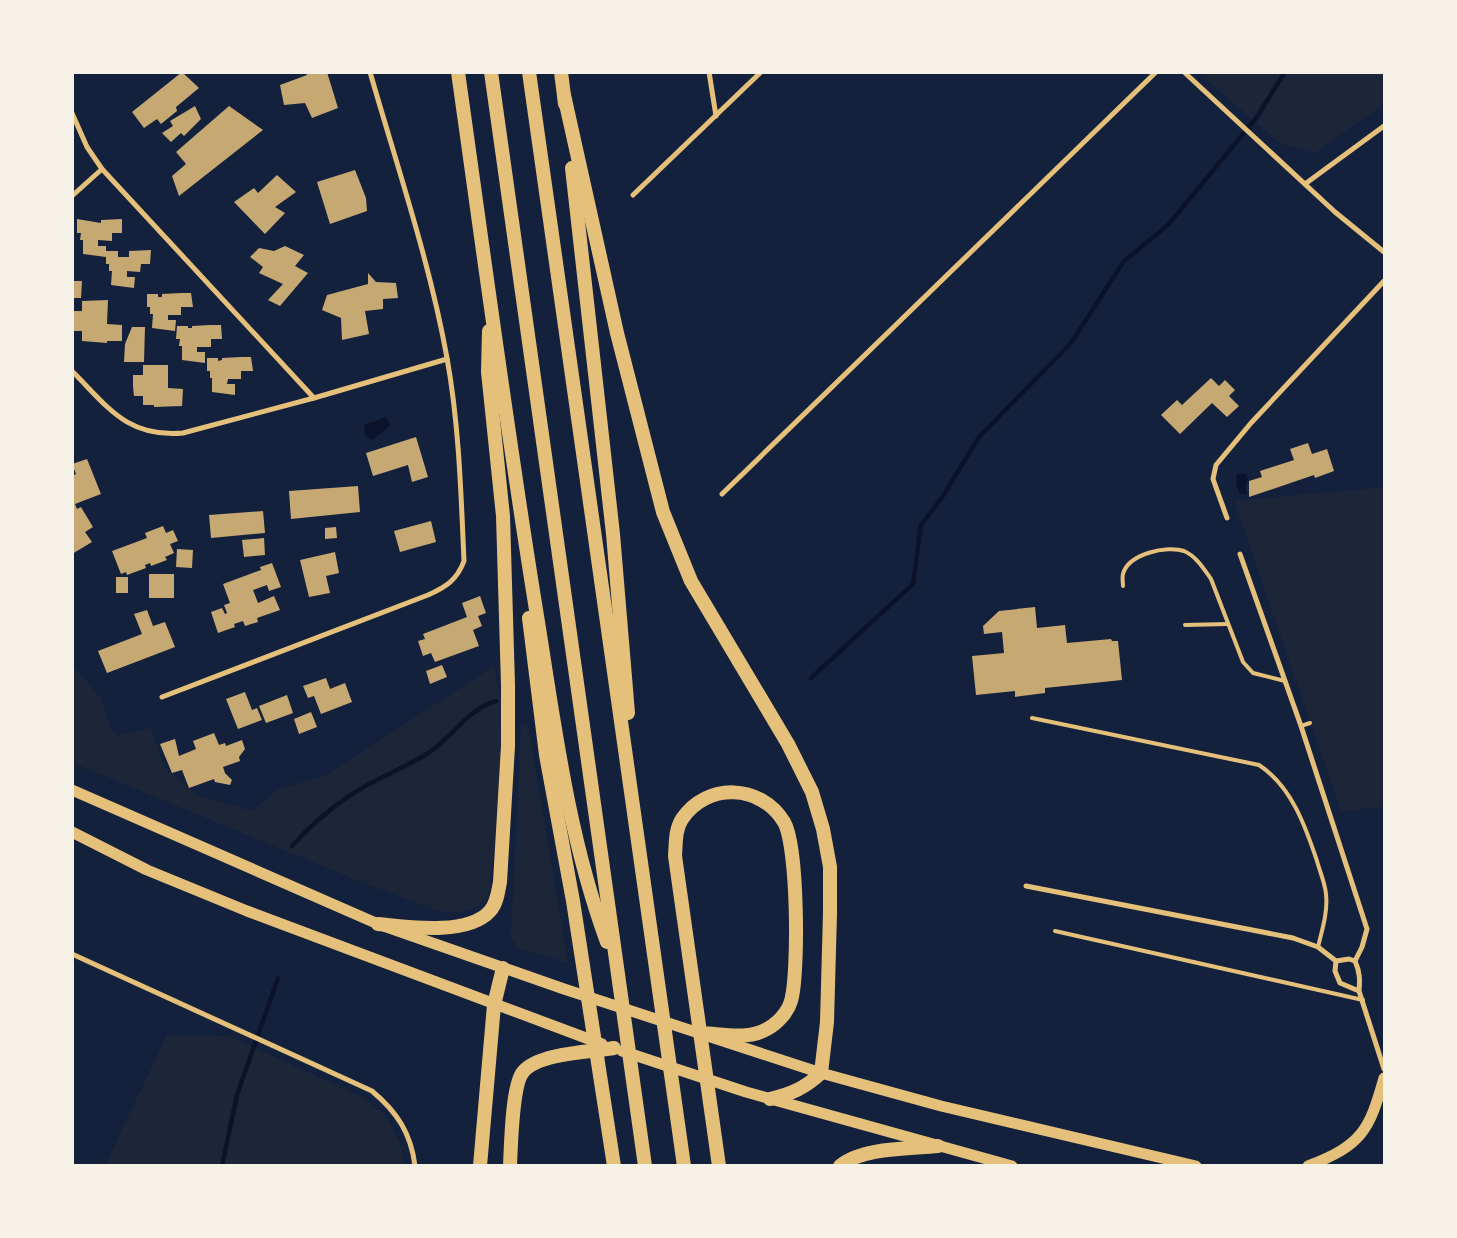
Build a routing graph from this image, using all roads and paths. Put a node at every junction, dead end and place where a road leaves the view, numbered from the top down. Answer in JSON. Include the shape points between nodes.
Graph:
{"nodes":[{"id":1,"x":370,"y":72,"type":"edge"},
{"id":2,"x":458,"y":72,"type":"edge"},
{"id":3,"x":491,"y":72,"type":"edge"},
{"id":4,"x":529,"y":72,"type":"edge"},
{"id":5,"x":560,"y":72,"type":"edge"},
{"id":6,"x":709,"y":72,"type":"edge"},
{"id":7,"x":761,"y":72,"type":"edge"},
{"id":8,"x":1156,"y":72,"type":"edge"},
{"id":9,"x":1184,"y":72,"type":"edge"},
{"id":10,"x":564,"y":95,"type":"junction"},
{"id":11,"x":72,"y":113,"type":"edge"},
{"id":12,"x":716,"y":116,"type":"junction"},
{"id":13,"x":1384,"y":126,"type":"edge"},
{"id":14,"x":102,"y":169,"type":"junction"},
{"id":15,"x":1305,"y":184,"type":"junction"},
{"id":16,"x":632,"y":195,"type":"dead end"},
{"id":17,"x":72,"y":196,"type":"edge"},
{"id":18,"x":1384,"y":252,"type":"edge"},
{"id":19,"x":1384,"y":281,"type":"edge"},
{"id":20,"x":491,"y":305,"type":"junction"},
{"id":21,"x":447,"y":359,"type":"junction"},
{"id":22,"x":72,"y":371,"type":"edge"},
{"id":23,"x":314,"y":398,"type":"junction"},
{"id":24,"x":722,"y":494,"type":"dead end"},
{"id":25,"x":1227,"y":518,"type":"dead end"},
{"id":26,"x":525,"y":547,"type":"junction"},
{"id":27,"x":1240,"y":554,"type":"dead end"},
{"id":28,"x":1123,"y":586,"type":"dead end"},
{"id":29,"x":1228,"y":624,"type":"junction"},
{"id":30,"x":1185,"y":626,"type":"dead end"},
{"id":31,"x":1285,"y":680,"type":"junction"},
{"id":32,"x":162,"y":697,"type":"dead end"},
{"id":33,"x":1032,"y":718,"type":"dead end"},
{"id":34,"x":1310,"y":722,"type":"dead end"},
{"id":35,"x":1301,"y":726,"type":"junction"},
{"id":36,"x":72,"y":790,"type":"edge"},
{"id":37,"x":634,"y":815,"type":"junction"},
{"id":38,"x":72,"y":832,"type":"edge"},
{"id":39,"x":1026,"y":886,"type":"dead end"},
{"id":40,"x":378,"y":924,"type":"junction"},
{"id":41,"x":1054,"y":931,"type":"dead end"},
{"id":42,"x":1318,"y":947,"type":"junction"},
{"id":43,"x":72,"y":954,"type":"edge"},
{"id":44,"x":1355,"y":961,"type":"junction"},
{"id":45,"x":1336,"y":962,"type":"junction"},
{"id":46,"x":616,"y":966,"type":"junction"},
{"id":47,"x":503,"y":968,"type":"junction"},
{"id":48,"x":1359,"y":991,"type":"junction"},
{"id":49,"x":1363,"y":1000,"type":"junction"},
{"id":50,"x":494,"y":1005,"type":"junction"},
{"id":51,"x":703,"y":1033,"type":"junction"},
{"id":52,"x":1376,"y":1040,"type":"junction"},
{"id":53,"x":614,"y":1048,"type":"junction"},
{"id":54,"x":1384,"y":1054,"type":"edge"},
{"id":55,"x":1384,"y":1069,"type":"edge"},
{"id":56,"x":821,"y":1073,"type":"junction"},
{"id":57,"x":1384,"y":1078,"type":"edge"},
{"id":58,"x":770,"y":1099,"type":"junction"},
{"id":59,"x":938,"y":1146,"type":"junction"},
{"id":60,"x":415,"y":1166,"type":"edge"},
{"id":61,"x":480,"y":1166,"type":"edge"},
{"id":62,"x":510,"y":1166,"type":"edge"},
{"id":63,"x":614,"y":1166,"type":"edge"},
{"id":64,"x":645,"y":1166,"type":"edge"},
{"id":65,"x":684,"y":1166,"type":"edge"},
{"id":66,"x":719,"y":1166,"type":"edge"},
{"id":67,"x":840,"y":1166,"type":"edge"},
{"id":68,"x":1012,"y":1166,"type":"edge"},
{"id":69,"x":1196,"y":1166,"type":"edge"},
{"id":70,"x":1308,"y":1166,"type":"edge"}],
"edges":[{"from":1,"to":21,"type":"street","via":[[439,317]]},
{"from":2,"to":20,"type":"highway"},
{"from":3,"to":46,"type":"highway"},
{"from":4,"to":37,"type":"highway"},
{"from":5,"to":10,"type":"highway"},
{"from":6,"to":12,"type":"street"},
{"from":7,"to":12,"type":"street"},
{"from":8,"to":24,"type":"street"},
{"from":9,"to":15,"type":"street"},
{"from":10,"to":37,"type":"highway","via":[[613,534]]},
{"from":10,"to":56,"type":"highway","via":[[649,464],[668,527],[691,580],[788,744],[812,792],[823,829],[830,866],[830,913]]},
{"from":11,"to":14,"type":"street","via":[[87,147]]},
{"from":12,"to":16,"type":"street"},
{"from":13,"to":15,"type":"street"},
{"from":14,"to":17,"type":"street"},
{"from":14,"to":23,"type":"street"},
{"from":15,"to":18,"type":"street"},
{"from":19,"to":25,"type":"street","via":[[1216,465],[1213,479]]},
{"from":20,"to":26,"type":"highway"},
{"from":20,"to":40,"type":"highway","via":[[487,358],[503,516],[508,685],[500,882],[496,901],[477,920],[447,927]]},
{"from":21,"to":23,"type":"street"},
{"from":21,"to":32,"type":"street","via":[[456,424],[464,561],[454,580],[428,595]]},
{"from":22,"to":23,"type":"street","via":[[126,422],[151,433],[182,433]]},
{"from":26,"to":46,"type":"highway","via":[[580,852]]},
{"from":26,"to":63,"type":"highway","via":[[526,595],[538,701]]},
{"from":27,"to":31,"type":"street"},
{"from":28,"to":29,"type":"lane","via":[[1123,574],[1132,562],[1164,549],[1186,552],[1211,579]]},
{"from":29,"to":30,"type":"lane"},
{"from":29,"to":31,"type":"lane","via":[[1248,669]]},
{"from":31,"to":35,"type":"street"},
{"from":33,"to":42,"type":"lane","via":[[1259,764],[1272,773],[1306,828],[1324,885],[1326,912]]},
{"from":34,"to":35,"type":"lane"},
{"from":35,"to":44,"type":"street","via":[[1367,929]]},
{"from":36,"to":40,"type":"main road"},
{"from":37,"to":65,"type":"highway"},
{"from":38,"to":50,"type":"main road","via":[[147,870],[228,904]]},
{"from":39,"to":42,"type":"street","via":[[1293,938]]},
{"from":40,"to":47,"type":"main road"},
{"from":41,"to":49,"type":"lane"},
{"from":42,"to":45,"type":"street"},
{"from":43,"to":60,"type":"street","via":[[372,1091],[388,1104],[407,1132],[413,1146]]},
{"from":44,"to":45,"type":"street"},
{"from":44,"to":48,"type":"street","via":[[1360,975]]},
{"from":45,"to":48,"type":"street","via":[[1335,971],[1340,983]]},
{"from":46,"to":64,"type":"highway"},
{"from":47,"to":50,"type":"highway"},
{"from":47,"to":51,"type":"main road"},
{"from":48,"to":49,"type":"street"},
{"from":49,"to":52,"type":"street"},
{"from":50,"to":53,"type":"main road"},
{"from":50,"to":61,"type":"highway"},
{"from":51,"to":56,"type":"main road"},
{"from":51,"to":66,"type":"highway","via":[[755,1034],[777,1021],[791,1001],[795,968],[793,854],[784,822],[776,812],[764,799],[736,792],[722,793],[692,808],[682,820],[675,856]]},
{"from":52,"to":54,"type":"street"},
{"from":52,"to":55,"type":"street"},
{"from":53,"to":58,"type":"main road"},
{"from":53,"to":62,"type":"highway","via":[[535,1063],[522,1072],[518,1081]]},
{"from":56,"to":58,"type":"highway","via":[[791,1094]]},
{"from":56,"to":69,"type":"main road","via":[[941,1106]]},
{"from":57,"to":70,"type":"main road","via":[[1377,1106],[1365,1129],[1335,1155]]},
{"from":58,"to":59,"type":"main road"},
{"from":59,"to":67,"type":"highway","via":[[872,1153],[853,1158]]},
{"from":59,"to":68,"type":"main road"}]}
